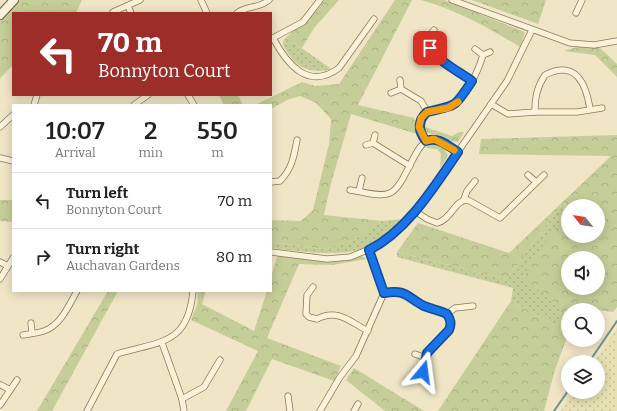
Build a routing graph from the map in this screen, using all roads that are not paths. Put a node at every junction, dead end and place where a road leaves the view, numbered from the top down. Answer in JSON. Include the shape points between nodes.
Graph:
{"nodes":[{"id":1,"x":14,"y":0,"type":"edge"},
{"id":2,"x":140,"y":0,"type":"edge"},
{"id":3,"x":201,"y":0,"type":"edge"},
{"id":4,"x":269,"y":0,"type":"edge"},
{"id":5,"x":320,"y":0,"type":"edge"},
{"id":6,"x":452,"y":0,"type":"edge"},
{"id":7,"x":582,"y":0,"type":"edge"},
{"id":8,"x":128,"y":6,"type":"junction"},
{"id":9,"x":114,"y":12,"type":"edge"},
{"id":10,"x":131,"y":12,"type":"edge"},
{"id":11,"x":207,"y":12,"type":"edge"},
{"id":12,"x":239,"y":12,"type":"edge"},
{"id":13,"x":576,"y":13,"type":"dead end"},
{"id":14,"x":0,"y":15,"type":"edge"},
{"id":15,"x":374,"y":18,"type":"dead end"},
{"id":16,"x":434,"y":30,"type":"dead end"},
{"id":17,"x":532,"y":30,"type":"junction"},
{"id":18,"x":419,"y":36,"type":"dead end"},
{"id":19,"x":272,"y":38,"type":"edge"},
{"id":20,"x":428,"y":38,"type":"junction"},
{"id":21,"x":617,"y":41,"type":"edge"},
{"id":22,"x":475,"y":49,"type":"dead end"},
{"id":23,"x":490,"y":52,"type":"dead end"},
{"id":24,"x":483,"y":55,"type":"junction"},
{"id":25,"x":400,"y":80,"type":"dead end"},
{"id":26,"x":472,"y":81,"type":"junction"},
{"id":27,"x":400,"y":89,"type":"junction"},
{"id":28,"x":391,"y":93,"type":"dead end"},
{"id":29,"x":147,"y":96,"type":"edge"},
{"id":30,"x":135,"y":104,"type":"edge"},
{"id":31,"x":491,"y":104,"type":"junction"},
{"id":32,"x":602,"y":108,"type":"dead end"},
{"id":33,"x":590,"y":109,"type":"junction"},
{"id":34,"x":427,"y":112,"type":"junction"},
{"id":35,"x":535,"y":112,"type":"junction"},
{"id":36,"x":12,"y":116,"type":"edge"},
{"id":37,"x":0,"y":126,"type":"edge"},
{"id":38,"x":375,"y":135,"type":"dead end"},
{"id":39,"x":297,"y":140,"type":"dead end"},
{"id":40,"x":426,"y":141,"type":"junction"},
{"id":41,"x":373,"y":143,"type":"junction"},
{"id":42,"x":366,"y":145,"type":"dead end"},
{"id":43,"x":458,"y":152,"type":"junction"},
{"id":44,"x":0,"y":158,"type":"edge"},
{"id":45,"x":12,"y":162,"type":"edge"},
{"id":46,"x":410,"y":166,"type":"junction"},
{"id":47,"x":528,"y":175,"type":"dead end"},
{"id":48,"x":544,"y":175,"type":"dead end"},
{"id":49,"x":362,"y":178,"type":"dead end"},
{"id":50,"x":475,"y":181,"type":"dead end"},
{"id":51,"x":272,"y":182,"type":"edge"},
{"id":52,"x":536,"y":182,"type":"junction"},
{"id":53,"x":350,"y":190,"type":"dead end"},
{"id":54,"x":359,"y":191,"type":"junction"},
{"id":55,"x":464,"y":199,"type":"junction"},
{"id":56,"x":414,"y":211,"type":"junction"},
{"id":57,"x":369,"y":250,"type":"junction"},
{"id":58,"x":272,"y":252,"type":"edge"},
{"id":59,"x":12,"y":260,"type":"edge"},
{"id":60,"x":0,"y":262,"type":"edge"},
{"id":61,"x":8,"y":266,"type":"junction"},
{"id":62,"x":0,"y":279,"type":"edge"},
{"id":63,"x":313,"y":287,"type":"dead end"},
{"id":64,"x":76,"y":292,"type":"edge"},
{"id":65,"x":193,"y":292,"type":"edge"},
{"id":66,"x":384,"y":293,"type":"junction"},
{"id":67,"x":473,"y":306,"type":"dead end"},
{"id":68,"x":447,"y":314,"type":"junction"},
{"id":69,"x":31,"y":323,"type":"dead end"},
{"id":70,"x":368,"y":331,"type":"junction"},
{"id":71,"x":32,"y":333,"type":"junction"},
{"id":72,"x":23,"y":335,"type":"dead end"},
{"id":73,"x":162,"y":343,"type":"junction"},
{"id":74,"x":415,"y":354,"type":"dead end"},
{"id":75,"x":426,"y":358,"type":"junction"},
{"id":76,"x":220,"y":360,"type":"dead end"},
{"id":77,"x":423,"y":372,"type":"dead end"},
{"id":78,"x":17,"y":380,"type":"dead end"},
{"id":79,"x":1,"y":385,"type":"edge"},
{"id":80,"x":10,"y":390,"type":"junction"},
{"id":81,"x":288,"y":396,"type":"dead end"},
{"id":82,"x":182,"y":399,"type":"junction"},
{"id":83,"x":358,"y":404,"type":"dead end"},
{"id":84,"x":0,"y":405,"type":"edge"},
{"id":85,"x":87,"y":411,"type":"edge"},
{"id":86,"x":184,"y":411,"type":"edge"},
{"id":87,"x":290,"y":411,"type":"edge"},
{"id":88,"x":320,"y":411,"type":"edge"},
{"id":89,"x":354,"y":411,"type":"edge"}],
"edges":[{"from":1,"to":14,"type":"main road"},
{"from":2,"to":8,"type":"street"},
{"from":3,"to":11,"type":"street"},
{"from":4,"to":12,"type":"street","via":[[257,8],[245,8]]},
{"from":5,"to":19,"type":"street","via":[[303,22]]},
{"from":6,"to":17,"type":"street"},
{"from":7,"to":13,"type":"street"},
{"from":8,"to":9,"type":"street"},
{"from":8,"to":10,"type":"street"},
{"from":15,"to":19,"type":"street","via":[[339,68],[332,74],[322,76],[310,76],[296,70]]},
{"from":16,"to":20,"type":"street"},
{"from":17,"to":21,"type":"street","via":[[578,44],[594,45]]},
{"from":17,"to":31,"type":"street","via":[[507,81]]},
{"from":18,"to":20,"type":"street"},
{"from":20,"to":26,"type":"street","via":[[435,57]]},
{"from":22,"to":24,"type":"street"},
{"from":23,"to":24,"type":"street"},
{"from":24,"to":26,"type":"street","via":[[479,71]]},
{"from":25,"to":27,"type":"street"},
{"from":26,"to":34,"type":"street","via":[[459,101],[452,106]]},
{"from":27,"to":28,"type":"street"},
{"from":27,"to":34,"type":"street","via":[[421,101]]},
{"from":29,"to":30,"type":"street"},
{"from":31,"to":35,"type":"street","via":[[508,114]]},
{"from":31,"to":43,"type":"street"},
{"from":32,"to":33,"type":"street"},
{"from":33,"to":35,"type":"street","via":[[577,112]]},
{"from":33,"to":35,"type":"street","via":[[582,81],[571,72],[560,71],[545,75],[539,84]]},
{"from":34,"to":40,"type":"street","via":[[421,118],[419,127]]},
{"from":36,"to":37,"type":"street"},
{"from":38,"to":41,"type":"street"},
{"from":39,"to":51,"type":"street","via":[[287,174],[280,181]]},
{"from":40,"to":43,"type":"street","via":[[434,139]]},
{"from":40,"to":46,"type":"street"},
{"from":41,"to":42,"type":"street"},
{"from":41,"to":46,"type":"street"},
{"from":43,"to":56,"type":"street"},
{"from":44,"to":45,"type":"street"},
{"from":46,"to":54,"type":"street","via":[[401,182],[390,193],[384,195]]},
{"from":47,"to":52,"type":"street"},
{"from":48,"to":52,"type":"street"},
{"from":49,"to":54,"type":"street"},
{"from":50,"to":55,"type":"street"},
{"from":52,"to":55,"type":"street","via":[[500,218]]},
{"from":53,"to":54,"type":"street"},
{"from":55,"to":56,"type":"street","via":[[443,222],[432,222]]},
{"from":56,"to":57,"type":"street","via":[[393,235]]},
{"from":57,"to":58,"type":"street","via":[[350,257],[327,259]]},
{"from":57,"to":66,"type":"street"},
{"from":59,"to":61,"type":"street"},
{"from":60,"to":61,"type":"street"},
{"from":61,"to":62,"type":"street"},
{"from":63,"to":70,"type":"street","via":[[307,295],[306,314],[309,317],[317,319],[326,315],[338,315]]},
{"from":64,"to":71,"type":"street","via":[[58,322],[44,331]]},
{"from":65,"to":73,"type":"street","via":[[182,326],[170,339]]},
{"from":66,"to":68,"type":"street","via":[[400,292]]},
{"from":66,"to":70,"type":"street"},
{"from":67,"to":68,"type":"street","via":[[455,308]]},
{"from":68,"to":75,"type":"street","via":[[449,330]]},
{"from":69,"to":71,"type":"street"},
{"from":70,"to":88,"type":"street","via":[[356,356]]},
{"from":71,"to":72,"type":"street"},
{"from":73,"to":82,"type":"street"},
{"from":73,"to":85,"type":"street","via":[[117,354]]},
{"from":74,"to":75,"type":"street"},
{"from":75,"to":77,"type":"street"},
{"from":76,"to":82,"type":"street","via":[[204,387]]},
{"from":78,"to":80,"type":"street"},
{"from":79,"to":80,"type":"street"},
{"from":80,"to":84,"type":"street"},
{"from":81,"to":87,"type":"street"},
{"from":82,"to":86,"type":"street"},
{"from":83,"to":89,"type":"street"}]}
